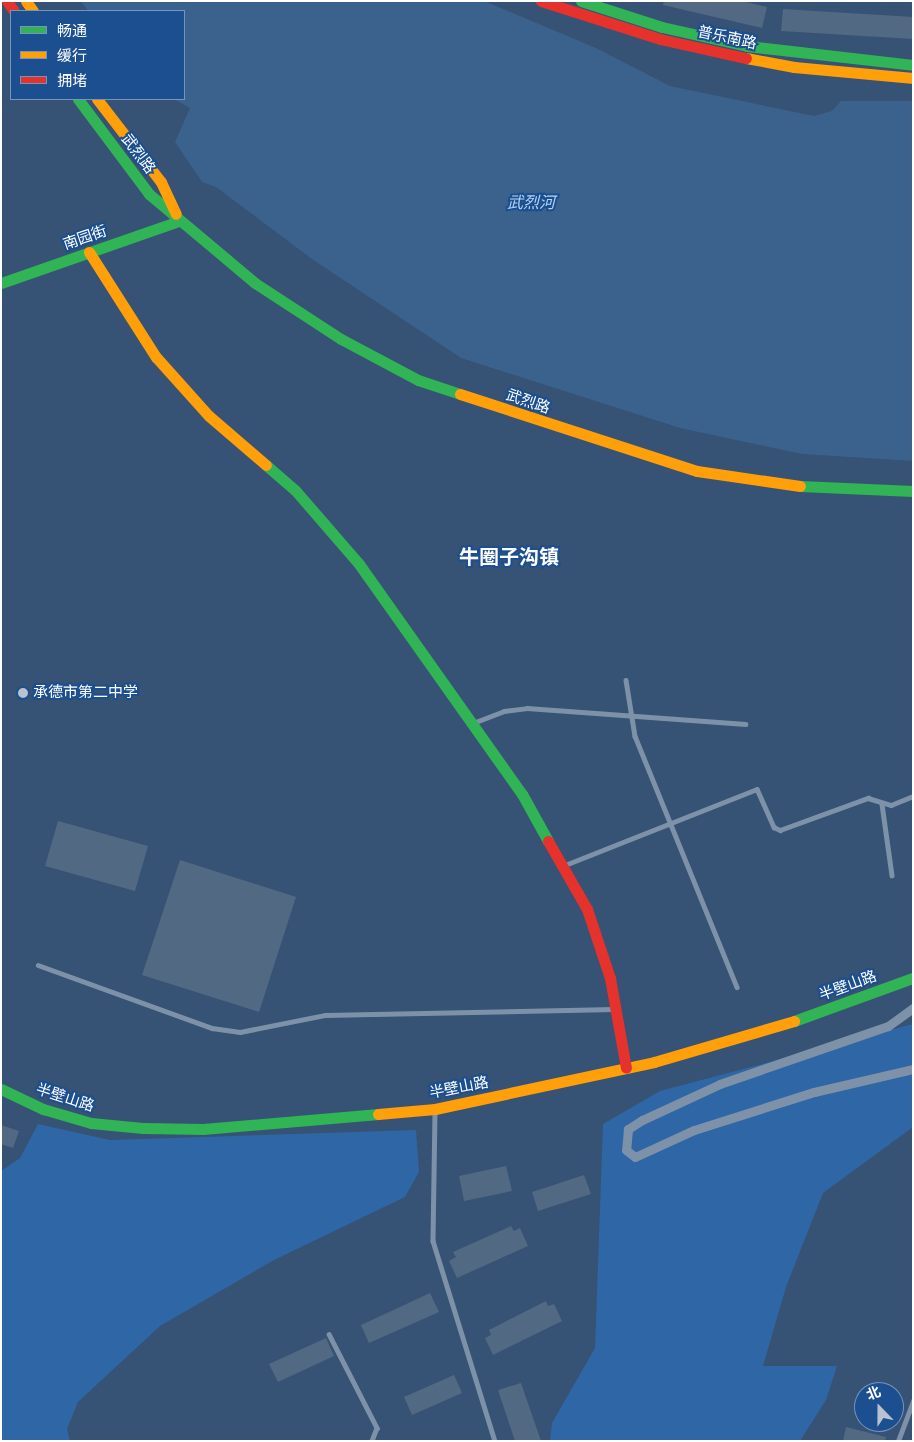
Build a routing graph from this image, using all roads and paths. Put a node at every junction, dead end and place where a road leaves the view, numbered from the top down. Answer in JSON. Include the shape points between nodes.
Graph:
{"nodes":[{"id":1,"x":541,"y":1,"type":"edge"},
{"id":2,"x":586,"y":2,"type":"edge"},
{"id":3,"x":584,"y":16,"type":"junction"},
{"id":4,"x":913,"y":65,"type":"edge"},
{"id":5,"x":913,"y":78,"type":"edge"},
{"id":6,"x":79,"y":100,"type":"edge"},
{"id":7,"x":98,"y":100,"type":"edge"},
{"id":8,"x":180,"y":221,"type":"junction"},
{"id":9,"x":89,"y":252,"type":"junction"},
{"id":10,"x":1,"y":283,"type":"edge"},
{"id":11,"x":911,"y":490,"type":"edge"},
{"id":12,"x":626,"y":680,"type":"dead end"},
{"id":13,"x":628,"y":715,"type":"junction"},
{"id":14,"x":472,"y":724,"type":"junction"},
{"id":15,"x":745,"y":724,"type":"dead end"},
{"id":16,"x":913,"y":796,"type":"edge"},
{"id":17,"x":882,"y":804,"type":"junction"},
{"id":18,"x":670,"y":824,"type":"junction"},
{"id":19,"x":563,"y":866,"type":"junction"},
{"id":20,"x":892,"y":876,"type":"dead end"},
{"id":21,"x":38,"y":965,"type":"dead end"},
{"id":22,"x":913,"y":978,"type":"edge"},
{"id":23,"x":737,"y":988,"type":"dead end"},
{"id":24,"x":913,"y":1008,"type":"edge"},
{"id":25,"x":616,"y":1009,"type":"junction"},
{"id":26,"x":626,"y":1068,"type":"junction"},
{"id":27,"x":913,"y":1069,"type":"edge"},
{"id":28,"x":1,"y":1089,"type":"edge"},
{"id":29,"x":435,"y":1109,"type":"junction"},
{"id":30,"x":330,"y":1334,"type":"dead end"},
{"id":31,"x":913,"y":1401,"type":"edge"},
{"id":32,"x":372,"y":1441,"type":"edge"},
{"id":33,"x":495,"y":1441,"type":"edge"},
{"id":34,"x":898,"y":1441,"type":"edge"}],
"edges":[{"from":1,"to":3,"type":"main road","name":"普乐南路"},
{"from":2,"to":3,"type":"main road"},
{"from":2,"to":4,"type":"main road","name":"普乐南路","via":[[662,27],[746,46]]},
{"from":3,"to":5,"type":"main road","name":"普乐南路","via":[[742,57],[794,67]]},
{"from":6,"to":8,"type":"main road","name":"武烈路","via":[[149,194]]},
{"from":7,"to":8,"type":"main road","name":"武烈路","via":[[161,182]]},
{"from":8,"to":9,"type":"main road","name":"南园街"},
{"from":8,"to":11,"type":"main road","name":"武烈路","via":[[255,283],[341,339],[418,380],[697,471],[760,482]]},
{"from":9,"to":10,"type":"main road","name":"南园街"},
{"from":9,"to":14,"type":"main road","via":[[156,357],[208,416],[295,490],[359,564]]},
{"from":12,"to":13,"type":"lane"},
{"from":13,"to":14,"type":"lane","via":[[527,708],[504,711]]},
{"from":13,"to":15,"type":"lane"},
{"from":13,"to":18,"type":"lane"},
{"from":14,"to":19,"type":"main road","via":[[522,794]]},
{"from":16,"to":17,"type":"lane","via":[[891,805]]},
{"from":17,"to":18,"type":"lane","via":[[868,798],[780,830],[774,827],[757,789]]},
{"from":17,"to":20,"type":"lane"},
{"from":18,"to":19,"type":"lane"},
{"from":18,"to":23,"type":"lane"},
{"from":19,"to":25,"type":"main road","via":[[587,909],[610,978]]},
{"from":21,"to":25,"type":"lane","via":[[212,1028],[240,1032],[324,1015]]},
{"from":22,"to":26,"type":"main road","name":"半壁山路","via":[[798,1020]]},
{"from":24,"to":27,"type":"street","via":[[888,1026],[720,1084],[642,1120],[628,1129],[626,1150],[635,1157],[694,1130],[814,1092]]},
{"from":25,"to":26,"type":"main road"},
{"from":26,"to":29,"type":"main road","name":"半壁山路"},
{"from":28,"to":29,"type":"main road","name":"半壁山路","via":[[43,1109],[91,1123],[143,1128],[203,1129]]},
{"from":29,"to":33,"type":"lane","via":[[433,1241]]},
{"from":30,"to":32,"type":"lane","via":[[377,1428]]},
{"from":31,"to":34,"type":"lane"}]}
